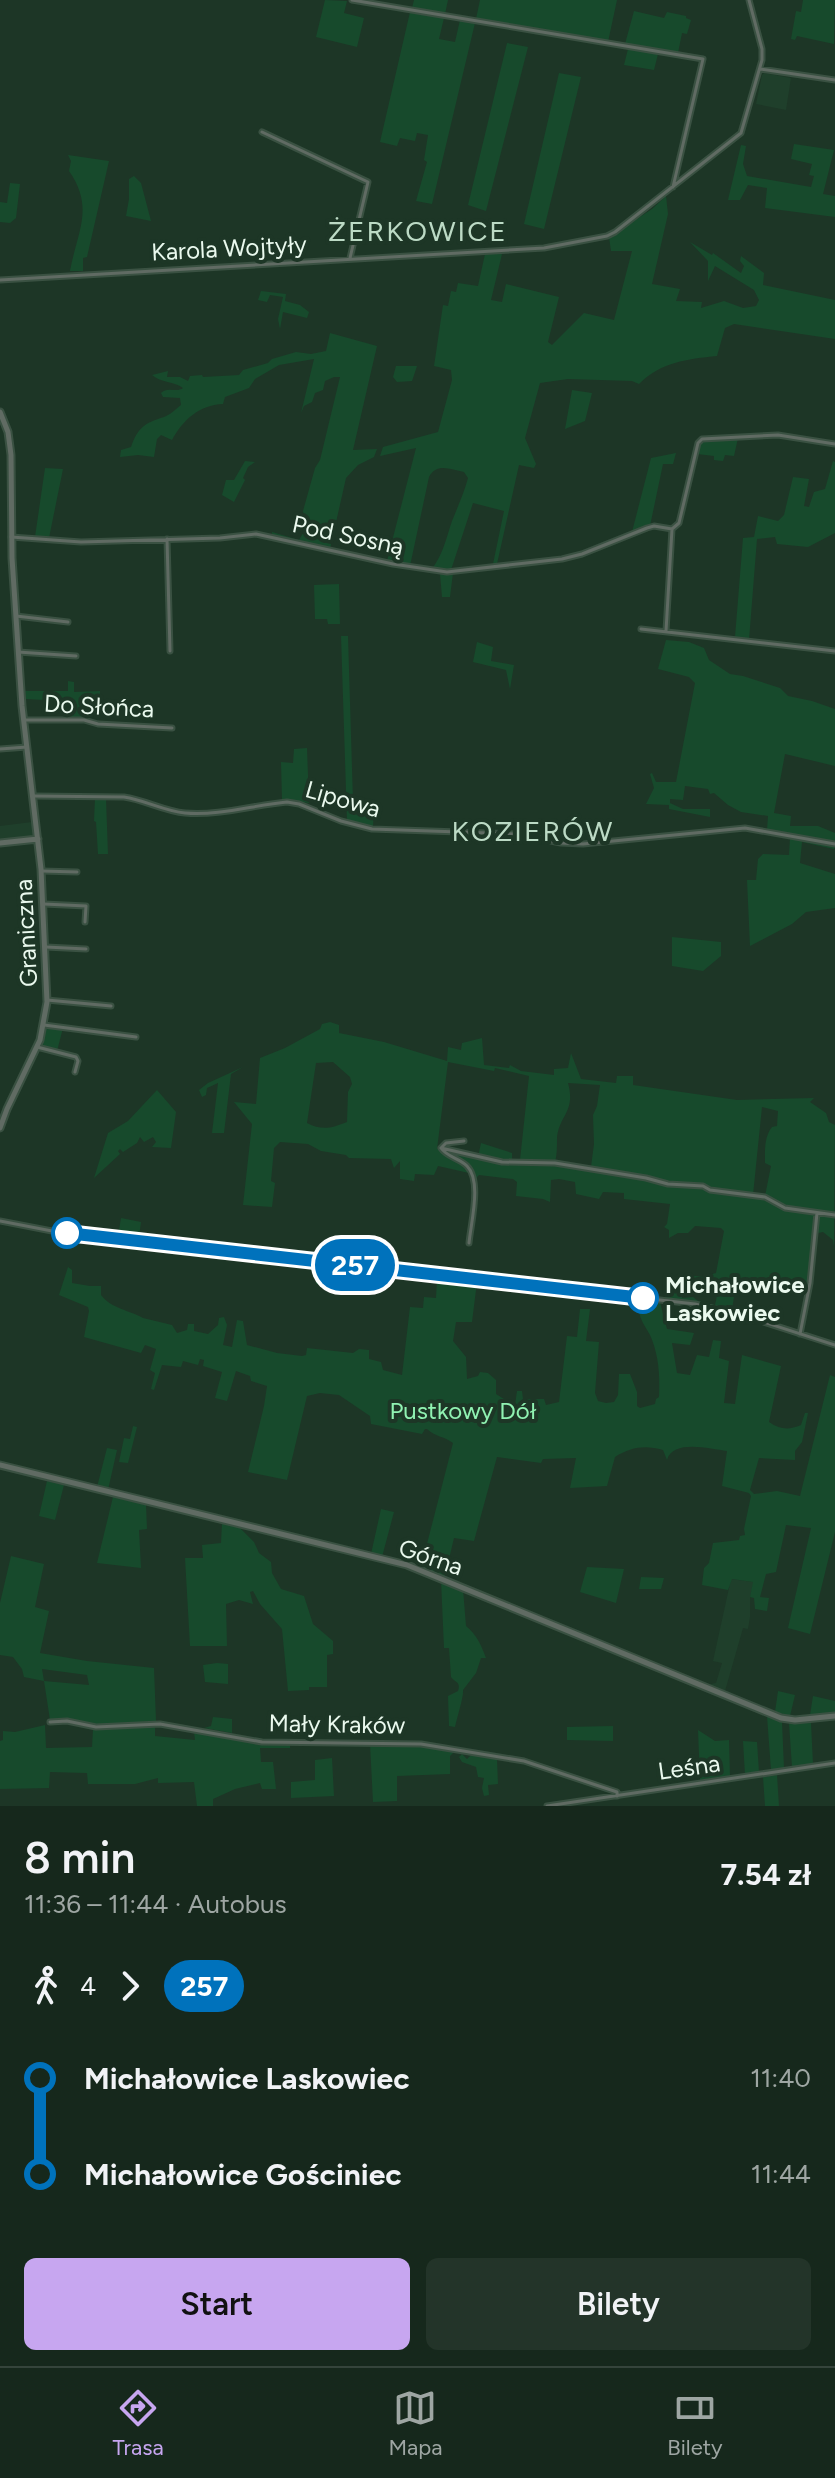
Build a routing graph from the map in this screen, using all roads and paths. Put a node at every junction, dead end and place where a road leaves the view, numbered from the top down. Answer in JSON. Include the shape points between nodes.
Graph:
{"nodes":[{"id":1,"x":352,"y":0,"type":"edge"},
{"id":2,"x":749,"y":0,"type":"edge"},
{"id":3,"x":760,"y":69,"type":"junction"},
{"id":4,"x":835,"y":80,"type":"edge"},
{"id":5,"x":262,"y":132,"type":"dead end"},
{"id":6,"x":673,"y":187,"type":"junction"},
{"id":7,"x":350,"y":259,"type":"junction"},
{"id":8,"x":0,"y":280,"type":"edge"},
{"id":9,"x":0,"y":412,"type":"edge"},
{"id":10,"x":835,"y":444,"type":"edge"},
{"id":11,"x":672,"y":529,"type":"junction"},
{"id":12,"x":11,"y":537,"type":"junction"},
{"id":13,"x":167,"y":539,"type":"junction"},
{"id":14,"x":16,"y":616,"type":"junction"},
{"id":15,"x":68,"y":622,"type":"dead end"},
{"id":16,"x":641,"y":629,"type":"dead end"},
{"id":17,"x":666,"y":631,"type":"junction"},
{"id":18,"x":170,"y":651,"type":"dead end"},
{"id":19,"x":835,"y":651,"type":"edge"},
{"id":20,"x":18,"y":652,"type":"junction"},
{"id":21,"x":76,"y":656,"type":"dead end"},
{"id":22,"x":24,"y":720,"type":"junction"},
{"id":23,"x":172,"y":728,"type":"dead end"},
{"id":24,"x":27,"y":747,"type":"junction"},
{"id":25,"x":0,"y":749,"type":"edge"},
{"id":26,"x":33,"y":796,"type":"junction"},
{"id":27,"x":38,"y":839,"type":"junction"},
{"id":28,"x":0,"y":843,"type":"edge"},
{"id":29,"x":835,"y":844,"type":"edge"},
{"id":30,"x":42,"y":871,"type":"junction"},
{"id":31,"x":77,"y":872,"type":"dead end"},
{"id":32,"x":44,"y":904,"type":"junction"},
{"id":33,"x":85,"y":922,"type":"dead end"},
{"id":34,"x":46,"y":947,"type":"junction"},
{"id":35,"x":86,"y":949,"type":"dead end"},
{"id":36,"x":47,"y":1000,"type":"junction"},
{"id":37,"x":111,"y":1006,"type":"dead end"},
{"id":38,"x":44,"y":1025,"type":"junction"},
{"id":39,"x":136,"y":1037,"type":"dead end"},
{"id":40,"x":37,"y":1047,"type":"junction"},
{"id":41,"x":75,"y":1072,"type":"dead end"},
{"id":42,"x":0,"y":1128,"type":"edge"},
{"id":43,"x":464,"y":1141,"type":"dead end"},
{"id":44,"x":441,"y":1148,"type":"junction"},
{"id":45,"x":817,"y":1213,"type":"junction"},
{"id":46,"x":835,"y":1215,"type":"edge"},
{"id":47,"x":0,"y":1221,"type":"edge"},
{"id":48,"x":469,"y":1243,"type":"dead end"},
{"id":49,"x":800,"y":1334,"type":"junction"},
{"id":50,"x":835,"y":1345,"type":"edge"},
{"id":51,"x":0,"y":1465,"type":"edge"},
{"id":52,"x":835,"y":1716,"type":"edge"},
{"id":53,"x":50,"y":1722,"type":"dead end"},
{"id":54,"x":835,"y":1763,"type":"edge"},
{"id":55,"x":617,"y":1796,"type":"junction"},
{"id":56,"x":547,"y":1806,"type":"edge"}],
"edges":[{"from":1,"to":6,"type":"street","via":[[703,59]]},
{"from":2,"to":3,"type":"street","via":[[762,49]]},
{"from":3,"to":4,"type":"street"},
{"from":3,"to":6,"type":"street","name":"Karola Wojtyły","via":[[741,133]]},
{"from":5,"to":7,"type":"street","via":[[368,182]]},
{"from":6,"to":7,"type":"street","name":"Karola Wojtyły","via":[[607,236],[544,248]]},
{"from":7,"to":8,"type":"street","name":"Karola Wojtyły"},
{"from":9,"to":12,"type":"street","name":"Graniczna","via":[[11,455]]},
{"from":10,"to":11,"type":"street","via":[[778,435],[702,439],[679,523]]},
{"from":11,"to":13,"type":"street","name":"Pod Sosną","via":[[654,526],[562,559],[447,572],[256,534]]},
{"from":11,"to":17,"type":"street"},
{"from":12,"to":13,"type":"street","name":"Pod Sosną","via":[[81,542]]},
{"from":12,"to":14,"type":"street","name":"Graniczna"},
{"from":13,"to":18,"type":"street"},
{"from":14,"to":15,"type":"street"},
{"from":14,"to":20,"type":"street","name":"Graniczna"},
{"from":16,"to":17,"type":"street"},
{"from":17,"to":19,"type":"street"},
{"from":20,"to":21,"type":"street"},
{"from":20,"to":22,"type":"street","name":"Graniczna"},
{"from":22,"to":23,"type":"street","name":"Do Słońca"},
{"from":22,"to":24,"type":"street","name":"Graniczna"},
{"from":24,"to":25,"type":"street"},
{"from":24,"to":26,"type":"street","name":"Graniczna"},
{"from":26,"to":27,"type":"street","name":"Graniczna"},
{"from":26,"to":29,"type":"street","name":"Lipowa","via":[[124,797],[185,813],[287,802],[372,829],[514,834],[561,843],[636,841],[738,828]]},
{"from":27,"to":28,"type":"street"},
{"from":27,"to":30,"type":"street","name":"Graniczna"},
{"from":30,"to":31,"type":"street"},
{"from":30,"to":32,"type":"street","name":"Graniczna"},
{"from":32,"to":33,"type":"street","via":[[86,906]]},
{"from":32,"to":34,"type":"street","name":"Graniczna"},
{"from":34,"to":35,"type":"street"},
{"from":34,"to":36,"type":"street","name":"Graniczna"},
{"from":36,"to":37,"type":"street"},
{"from":36,"to":38,"type":"street","name":"Graniczna"},
{"from":38,"to":39,"type":"street"},
{"from":38,"to":40,"type":"street","name":"Graniczna"},
{"from":40,"to":41,"type":"street","via":[[79,1058]]},
{"from":40,"to":42,"type":"street","name":"Graniczna"},
{"from":43,"to":44,"type":"street"},
{"from":44,"to":45,"type":"street","via":[[502,1162],[555,1163],[703,1186]]},
{"from":44,"to":48,"type":"street","via":[[464,1163],[476,1181]]},
{"from":45,"to":46,"type":"street"},
{"from":45,"to":49,"type":"street"},
{"from":47,"to":49,"type":"street","via":[[695,1304]]},
{"from":49,"to":50,"type":"street"},
{"from":51,"to":52,"type":"street","name":"Górna","via":[[407,1565],[781,1718]]},
{"from":53,"to":55,"type":"street","name":"Mały Kraków","via":[[96,1727],[160,1724],[262,1742],[421,1744],[524,1761]]},
{"from":54,"to":55,"type":"street","name":"Leśna"},
{"from":55,"to":56,"type":"street","name":"Leśna"}]}
